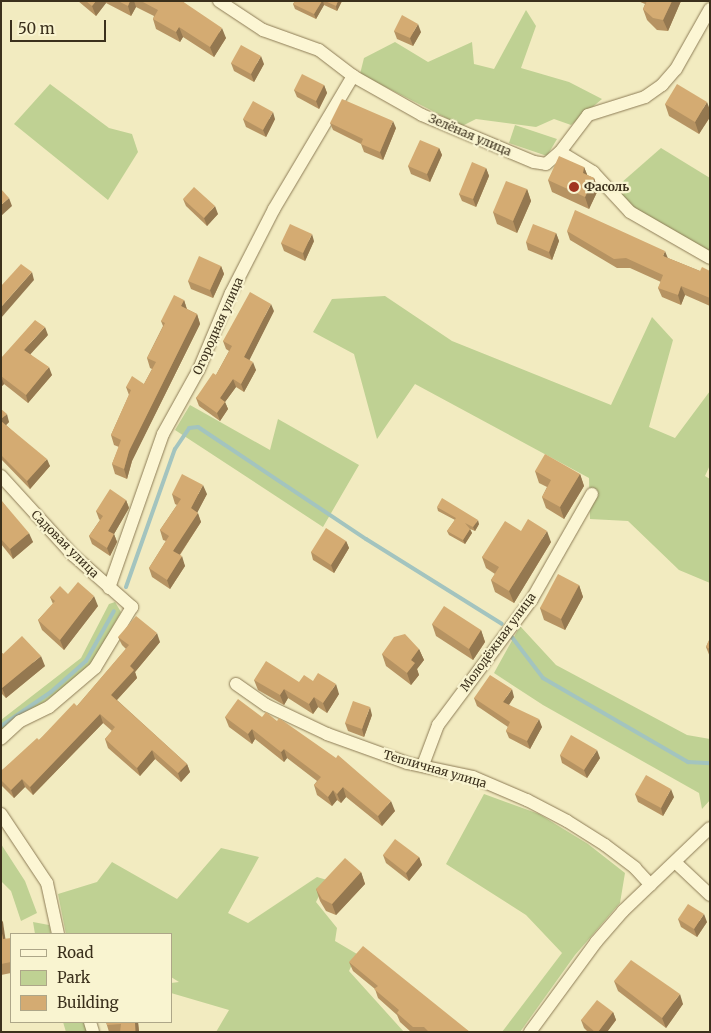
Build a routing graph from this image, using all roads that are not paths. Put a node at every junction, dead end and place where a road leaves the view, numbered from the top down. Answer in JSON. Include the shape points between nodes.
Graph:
{"nodes":[{"id":1,"x":219,"y":1,"type":"edge"},
{"id":2,"x":710,"y":10,"type":"edge"},
{"id":3,"x":354,"y":76,"type":"junction"},
{"id":4,"x":560,"y":152,"type":"junction"},
{"id":5,"x":710,"y":258,"type":"edge"},
{"id":6,"x":1,"y":476,"type":"edge"},
{"id":7,"x":592,"y":494,"type":"dead end"},
{"id":8,"x":109,"y":588,"type":"junction"},
{"id":9,"x":236,"y":684,"type":"dead end"},
{"id":10,"x":1,"y":739,"type":"edge"},
{"id":11,"x":423,"y":765,"type":"junction"},
{"id":12,"x":1,"y":814,"type":"edge"},
{"id":13,"x":710,"y":828,"type":"edge"},
{"id":14,"x":675,"y":862,"type":"junction"},
{"id":15,"x":651,"y":885,"type":"junction"},
{"id":16,"x":710,"y":895,"type":"edge"},
{"id":17,"x":58,"y":933,"type":"edge"},
{"id":18,"x":530,"y":1032,"type":"edge"}],
"edges":[{"from":1,"to":3,"type":"street","name":"Зелёная улица","via":[[263,30],[319,50]]},
{"from":2,"to":4,"type":"street","via":[[676,69],[662,85],[645,96],[588,115]]},
{"from":3,"to":4,"type":"street","name":"Зелёная улица","via":[[422,115],[534,162],[546,164]]},
{"from":3,"to":8,"type":"street","name":"Огородная улица","via":[[274,209],[231,293],[199,369],[163,434]]},
{"from":4,"to":5,"type":"street","via":[[592,172],[630,212]]},
{"from":6,"to":8,"type":"street","name":"Садовая улица"},
{"from":7,"to":11,"type":"street","name":"Молодёжная улица","via":[[532,599],[438,725]]},
{"from":8,"to":10,"type":"street","name":"Садовая улица","via":[[132,607],[95,668],[49,707],[20,721]]},
{"from":9,"to":11,"type":"street","name":"Тепличная улица","via":[[266,705],[328,734]]},
{"from":11,"to":15,"type":"street","name":"Тепличная улица","via":[[472,777],[567,821],[635,868]]},
{"from":12,"to":17,"type":"street","via":[[47,883]]},
{"from":13,"to":14,"type":"street"},
{"from":14,"to":15,"type":"street"},
{"from":14,"to":16,"type":"street"},
{"from":15,"to":18,"type":"street","via":[[596,942]]}]}
